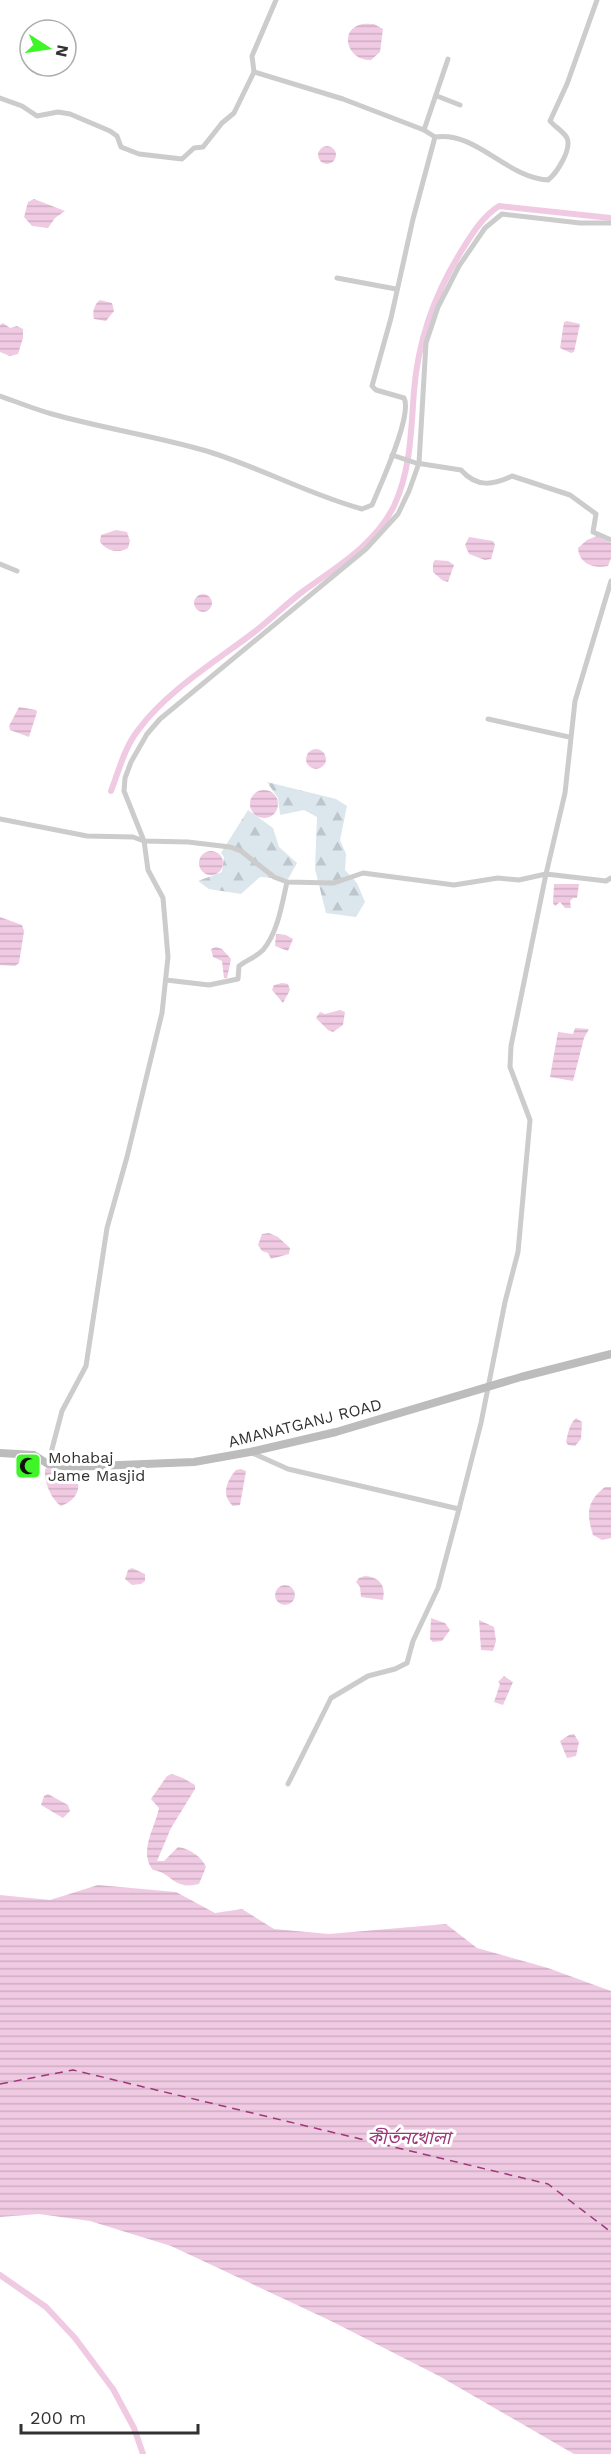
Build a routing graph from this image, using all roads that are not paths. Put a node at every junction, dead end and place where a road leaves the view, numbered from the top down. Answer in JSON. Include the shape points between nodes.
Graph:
{"nodes":[{"id":1,"x":276,"y":0,"type":"edge"},
{"id":2,"x":597,"y":0,"type":"edge"},
{"id":3,"x":448,"y":59,"type":"dead end"},
{"id":4,"x":254,"y":72,"type":"junction"},
{"id":5,"x":437,"y":96,"type":"junction"},
{"id":6,"x":0,"y":98,"type":"edge"},
{"id":7,"x":460,"y":105,"type":"dead end"},
{"id":8,"x":424,"y":130,"type":"junction"},
{"id":9,"x":435,"y":136,"type":"junction"},
{"id":10,"x":611,"y":223,"type":"edge"},
{"id":11,"x":336,"y":278,"type":"dead end"},
{"id":12,"x":396,"y":289,"type":"junction"},
{"id":13,"x":0,"y":396,"type":"edge"},
{"id":14,"x":392,"y":455,"type":"junction"},
{"id":15,"x":417,"y":463,"type":"junction"},
{"id":16,"x":611,"y":540,"type":"edge"},
{"id":17,"x":0,"y":564,"type":"edge"},
{"id":18,"x":17,"y":571,"type":"dead end"},
{"id":19,"x":611,"y":581,"type":"edge"},
{"id":20,"x":488,"y":719,"type":"dead end"},
{"id":21,"x":569,"y":737,"type":"junction"},
{"id":22,"x":0,"y":819,"type":"edge"},
{"id":23,"x":144,"y":841,"type":"junction"},
{"id":24,"x":546,"y":874,"type":"junction"},
{"id":25,"x":611,"y":878,"type":"edge"},
{"id":26,"x":287,"y":882,"type":"junction"},
{"id":27,"x":166,"y":980,"type":"junction"},
{"id":28,"x":611,"y":1354,"type":"edge"},
{"id":29,"x":488,"y":1387,"type":"junction"},
{"id":30,"x":250,"y":1452,"type":"junction"},
{"id":31,"x":0,"y":1453,"type":"edge"},
{"id":32,"x":48,"y":1464,"type":"junction"},
{"id":33,"x":459,"y":1509,"type":"junction"},
{"id":34,"x":288,"y":1784,"type":"dead end"}],
"edges":[{"from":1,"to":4,"type":"street","via":[[252,56]]},
{"from":2,"to":9,"type":"street","via":[[567,84],[549,121],[567,138],[567,145],[561,166],[548,180],[527,177],[474,144],[448,135]]},
{"from":3,"to":5,"type":"street"},
{"from":4,"to":6,"type":"street","via":[[234,113],[203,147],[194,148],[182,159],[139,154],[121,147],[110,131],[70,114],[37,116]]},
{"from":4,"to":8,"type":"street","via":[[343,99]]},
{"from":5,"to":7,"type":"street"},
{"from":5,"to":8,"type":"street"},
{"from":8,"to":9,"type":"street"},
{"from":9,"to":12,"type":"street"},
{"from":10,"to":15,"type":"street","via":[[502,214],[485,228],[459,266],[438,307],[426,343]]},
{"from":11,"to":12,"type":"street"},
{"from":12,"to":14,"type":"street","via":[[372,386],[406,402],[403,427]]},
{"from":13,"to":14,"type":"street","via":[[49,414],[203,450],[362,509],[372,505]]},
{"from":14,"to":15,"type":"street"},
{"from":15,"to":16,"type":"street","via":[[461,470],[483,484],[512,476],[570,495],[596,513],[593,532]]},
{"from":15,"to":23,"type":"street","via":[[398,514],[366,549],[160,719],[147,734],[131,762],[124,791]]},
{"from":17,"to":18,"type":"street"},
{"from":19,"to":21,"type":"street","via":[[575,701]]},
{"from":20,"to":21,"type":"street"},
{"from":21,"to":24,"type":"street","via":[[565,793]]},
{"from":22,"to":23,"type":"street","via":[[60,832]]},
{"from":23,"to":26,"type":"street","via":[[230,847]]},
{"from":23,"to":27,"type":"street","via":[[148,870],[163,898]]},
{"from":24,"to":25,"type":"street","via":[[606,881]]},
{"from":24,"to":26,"type":"street","via":[[454,885],[363,873],[334,883]]},
{"from":24,"to":29,"type":"street","via":[[511,1046],[510,1067],[530,1120],[518,1252]]},
{"from":26,"to":27,"type":"street","via":[[269,940],[262,951],[239,966],[237,979],[209,985]]},
{"from":27,"to":32,"type":"street","via":[[162,1013],[107,1228],[86,1366],[62,1411]]},
{"from":28,"to":29,"type":"main road","name":"AMANATGANJ ROAD"},
{"from":29,"to":30,"type":"main road","name":"AMANATGANJ ROAD"},
{"from":29,"to":33,"type":"street"},
{"from":30,"to":32,"type":"main road","name":"AMANATGANJ ROAD","via":[[194,1462],[70,1467]]},
{"from":30,"to":33,"type":"street","via":[[288,1469]]},
{"from":31,"to":32,"type":"main road","name":"AMANATGANJ ROAD","via":[[34,1455]]},
{"from":33,"to":34,"type":"street","via":[[438,1588],[407,1663],[368,1676],[331,1698]]}]}
